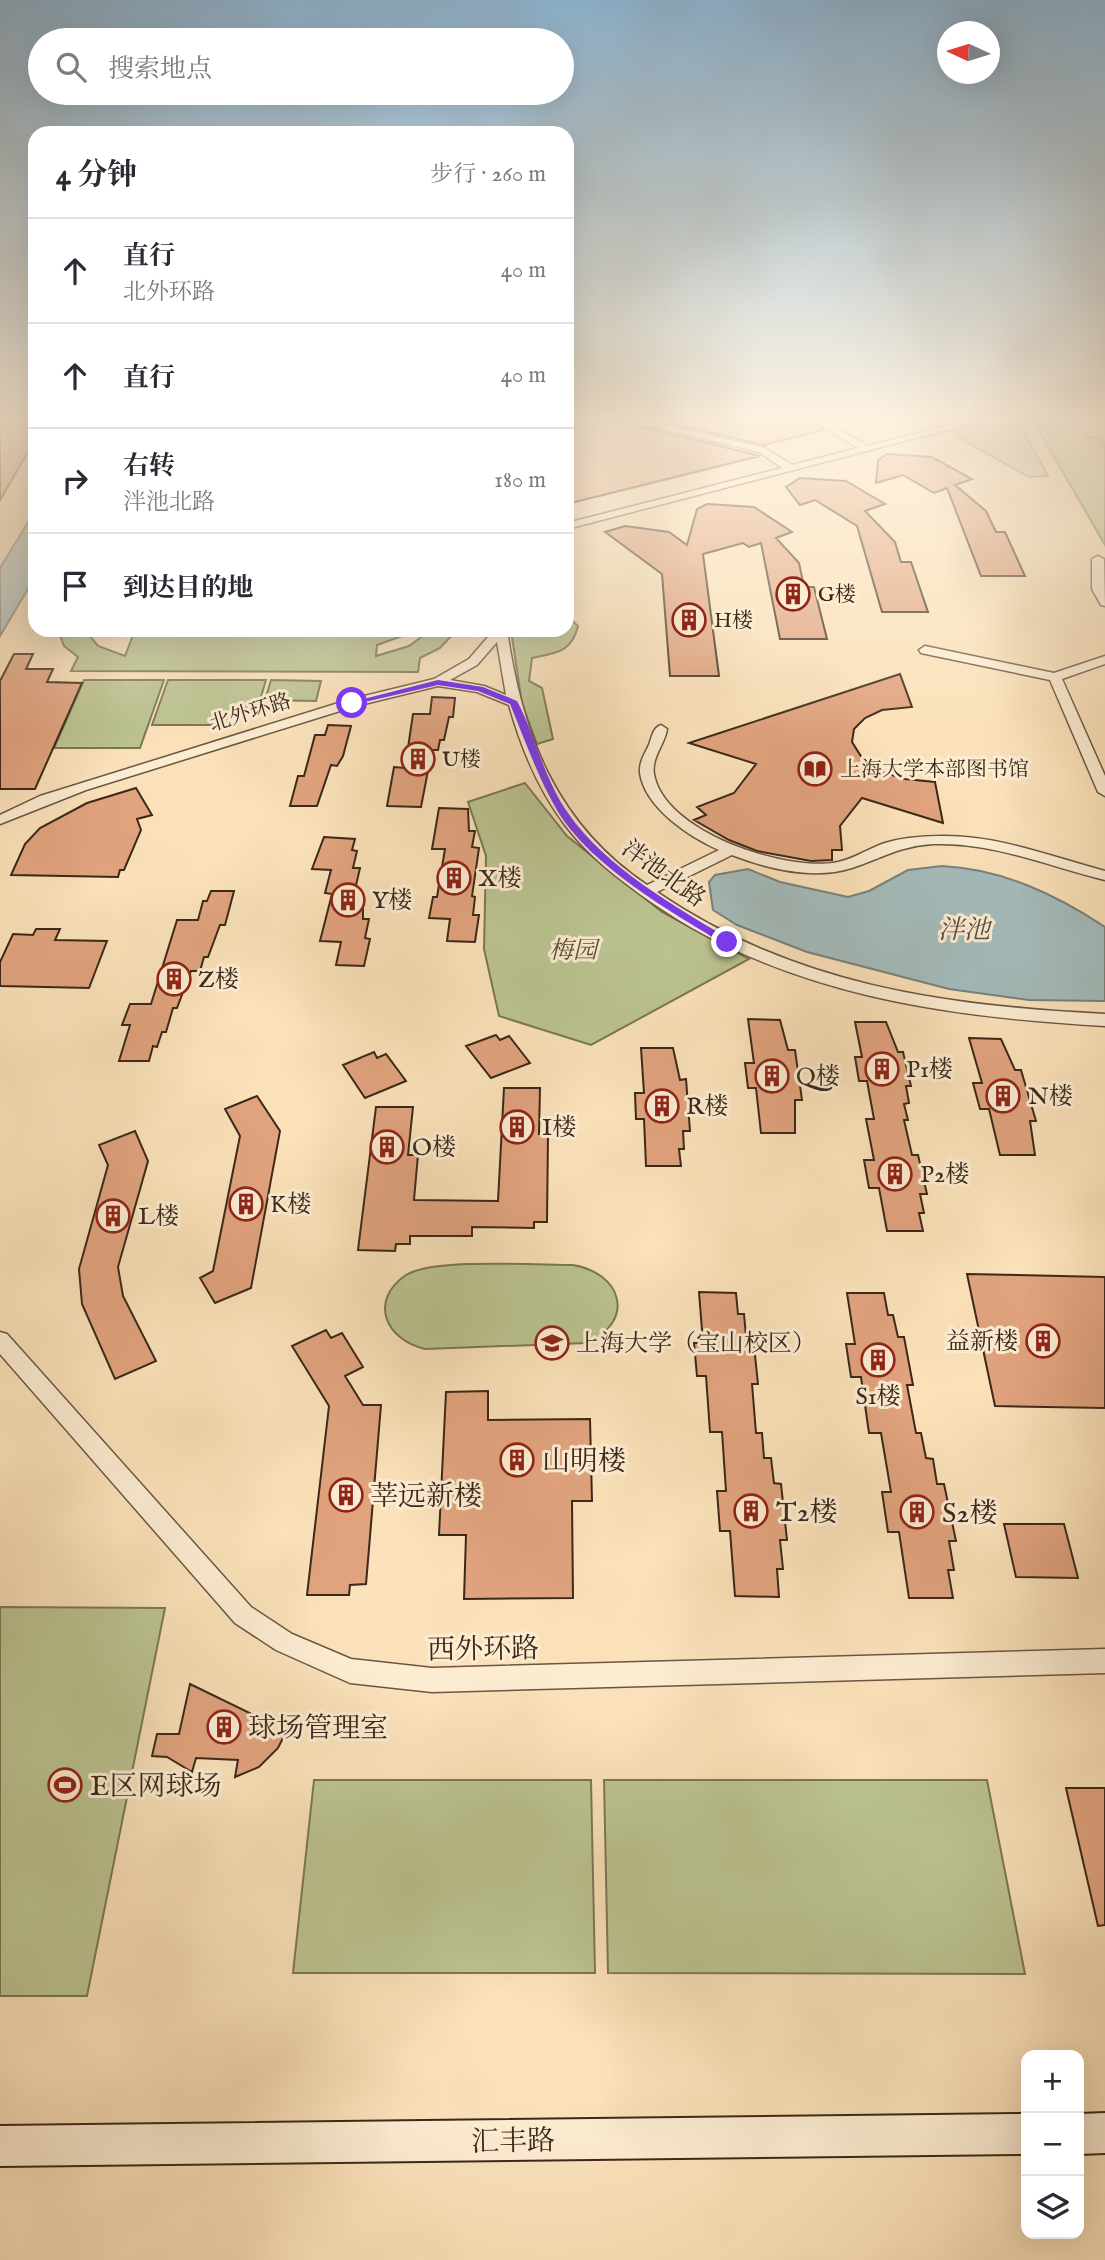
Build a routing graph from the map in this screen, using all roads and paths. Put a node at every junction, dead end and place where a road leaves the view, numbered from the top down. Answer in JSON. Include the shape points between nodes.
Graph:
{"nodes":[{"id":1,"x":1098,"y":559,"type":"dead end"},
{"id":2,"x":1105,"y":603,"type":"edge"},
{"id":3,"x":494,"y":637,"type":"edge"},
{"id":4,"x":501,"y":637,"type":"edge"},
{"id":5,"x":925,"y":650,"type":"dead end"},
{"id":6,"x":1105,"y":660,"type":"edge"},
{"id":7,"x":1055,"y":677,"type":"junction"},
{"id":8,"x":438,"y":682,"type":"junction"},
{"id":9,"x":514,"y":703,"type":"junction"},
{"id":10,"x":661,"y":729,"type":"dead end"},
{"id":11,"x":1105,"y":792,"type":"edge"},
{"id":12,"x":0,"y":820,"type":"edge"},
{"id":13,"x":731,"y":850,"type":"junction"},
{"id":14,"x":1105,"y":876,"type":"edge"},
{"id":15,"x":645,"y":892,"type":"junction"},
{"id":16,"x":1105,"y":1020,"type":"edge"},
{"id":17,"x":0,"y":1340,"type":"edge"},
{"id":18,"x":1105,"y":1661,"type":"edge"},
{"id":19,"x":1105,"y":2133,"type":"edge"},
{"id":20,"x":1021,"y":2134,"type":"edge"},
{"id":21,"x":1084,"y":2134,"type":"edge"},
{"id":22,"x":0,"y":2146,"type":"edge"}],
"edges":[{"from":1,"to":2,"type":"street","via":[[1098,589]]},
{"from":3,"to":8,"type":"street","name":"北外环路","via":[[473,662]]},
{"from":4,"to":9,"type":"street","name":"泮池北路"},
{"from":5,"to":7,"type":"street"},
{"from":6,"to":7,"type":"street"},
{"from":7,"to":11,"type":"street"},
{"from":8,"to":9,"type":"street","via":[[480,689]]},
{"from":8,"to":12,"type":"street","name":"北外环路","via":[[352,703],[80,787]]},
{"from":9,"to":15,"type":"street","name":"泮池北路","via":[[534,757],[564,813],[599,854]]},
{"from":10,"to":13,"type":"street","via":[[646,773],[655,793],[699,833]]},
{"from":13,"to":14,"type":"street","via":[[831,868],[900,843],[947,840],[983,844]]},
{"from":13,"to":15,"type":"street"},
{"from":15,"to":16,"type":"street","name":"泮池北路","via":[[727,942],[827,979],[953,1007]]},
{"from":17,"to":18,"type":"street","name":"西外环路","via":[[243,1615],[284,1642],[350,1671],[432,1680]]},
{"from":19,"to":21,"type":"street"},
{"from":20,"to":22,"type":"street","name":"汇丰路"}]}
